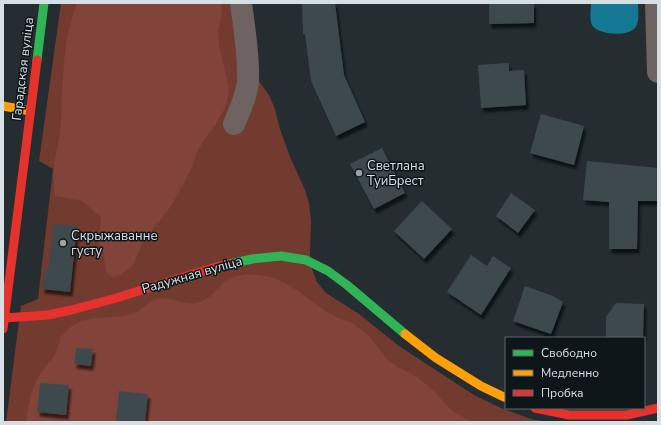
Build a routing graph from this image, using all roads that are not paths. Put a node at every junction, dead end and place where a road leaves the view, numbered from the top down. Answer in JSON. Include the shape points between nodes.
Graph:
{"nodes":[{"id":1,"x":44,"y":3,"type":"edge"},
{"id":2,"x":241,"y":3,"type":"edge"},
{"id":3,"x":656,"y":3,"type":"edge"},
{"id":4,"x":658,"y":72,"type":"edge"},
{"id":5,"x":3,"y":106,"type":"edge"},
{"id":6,"x":30,"y":111,"type":"junction"},
{"id":7,"x":234,"y":124,"type":"dead end"},
{"id":8,"x":4,"y":318,"type":"junction"},
{"id":9,"x":3,"y":329,"type":"edge"},
{"id":10,"x":505,"y":398,"type":"edge"},
{"id":11,"x":658,"y":408,"type":"edge"},
{"id":12,"x":539,"y":409,"type":"edge"}],
"edges":[{"from":1,"to":6,"type":"street","name":"Гарадская вуліца"},
{"from":2,"to":7,"type":"street","via":[[248,81],[243,103]]},
{"from":3,"to":4,"type":"street"},
{"from":5,"to":6,"type":"street"},
{"from":6,"to":8,"type":"street","name":"Гарадская вуліца"},
{"from":8,"to":9,"type":"street","name":"Гарадская вуліца"},
{"from":8,"to":10,"type":"street","name":"Радужная вуліца","via":[[48,315],[71,310],[219,266],[281,256],[306,260],[328,271],[436,358]]},
{"from":11,"to":12,"type":"street","via":[[627,415],[569,416]]}]}
